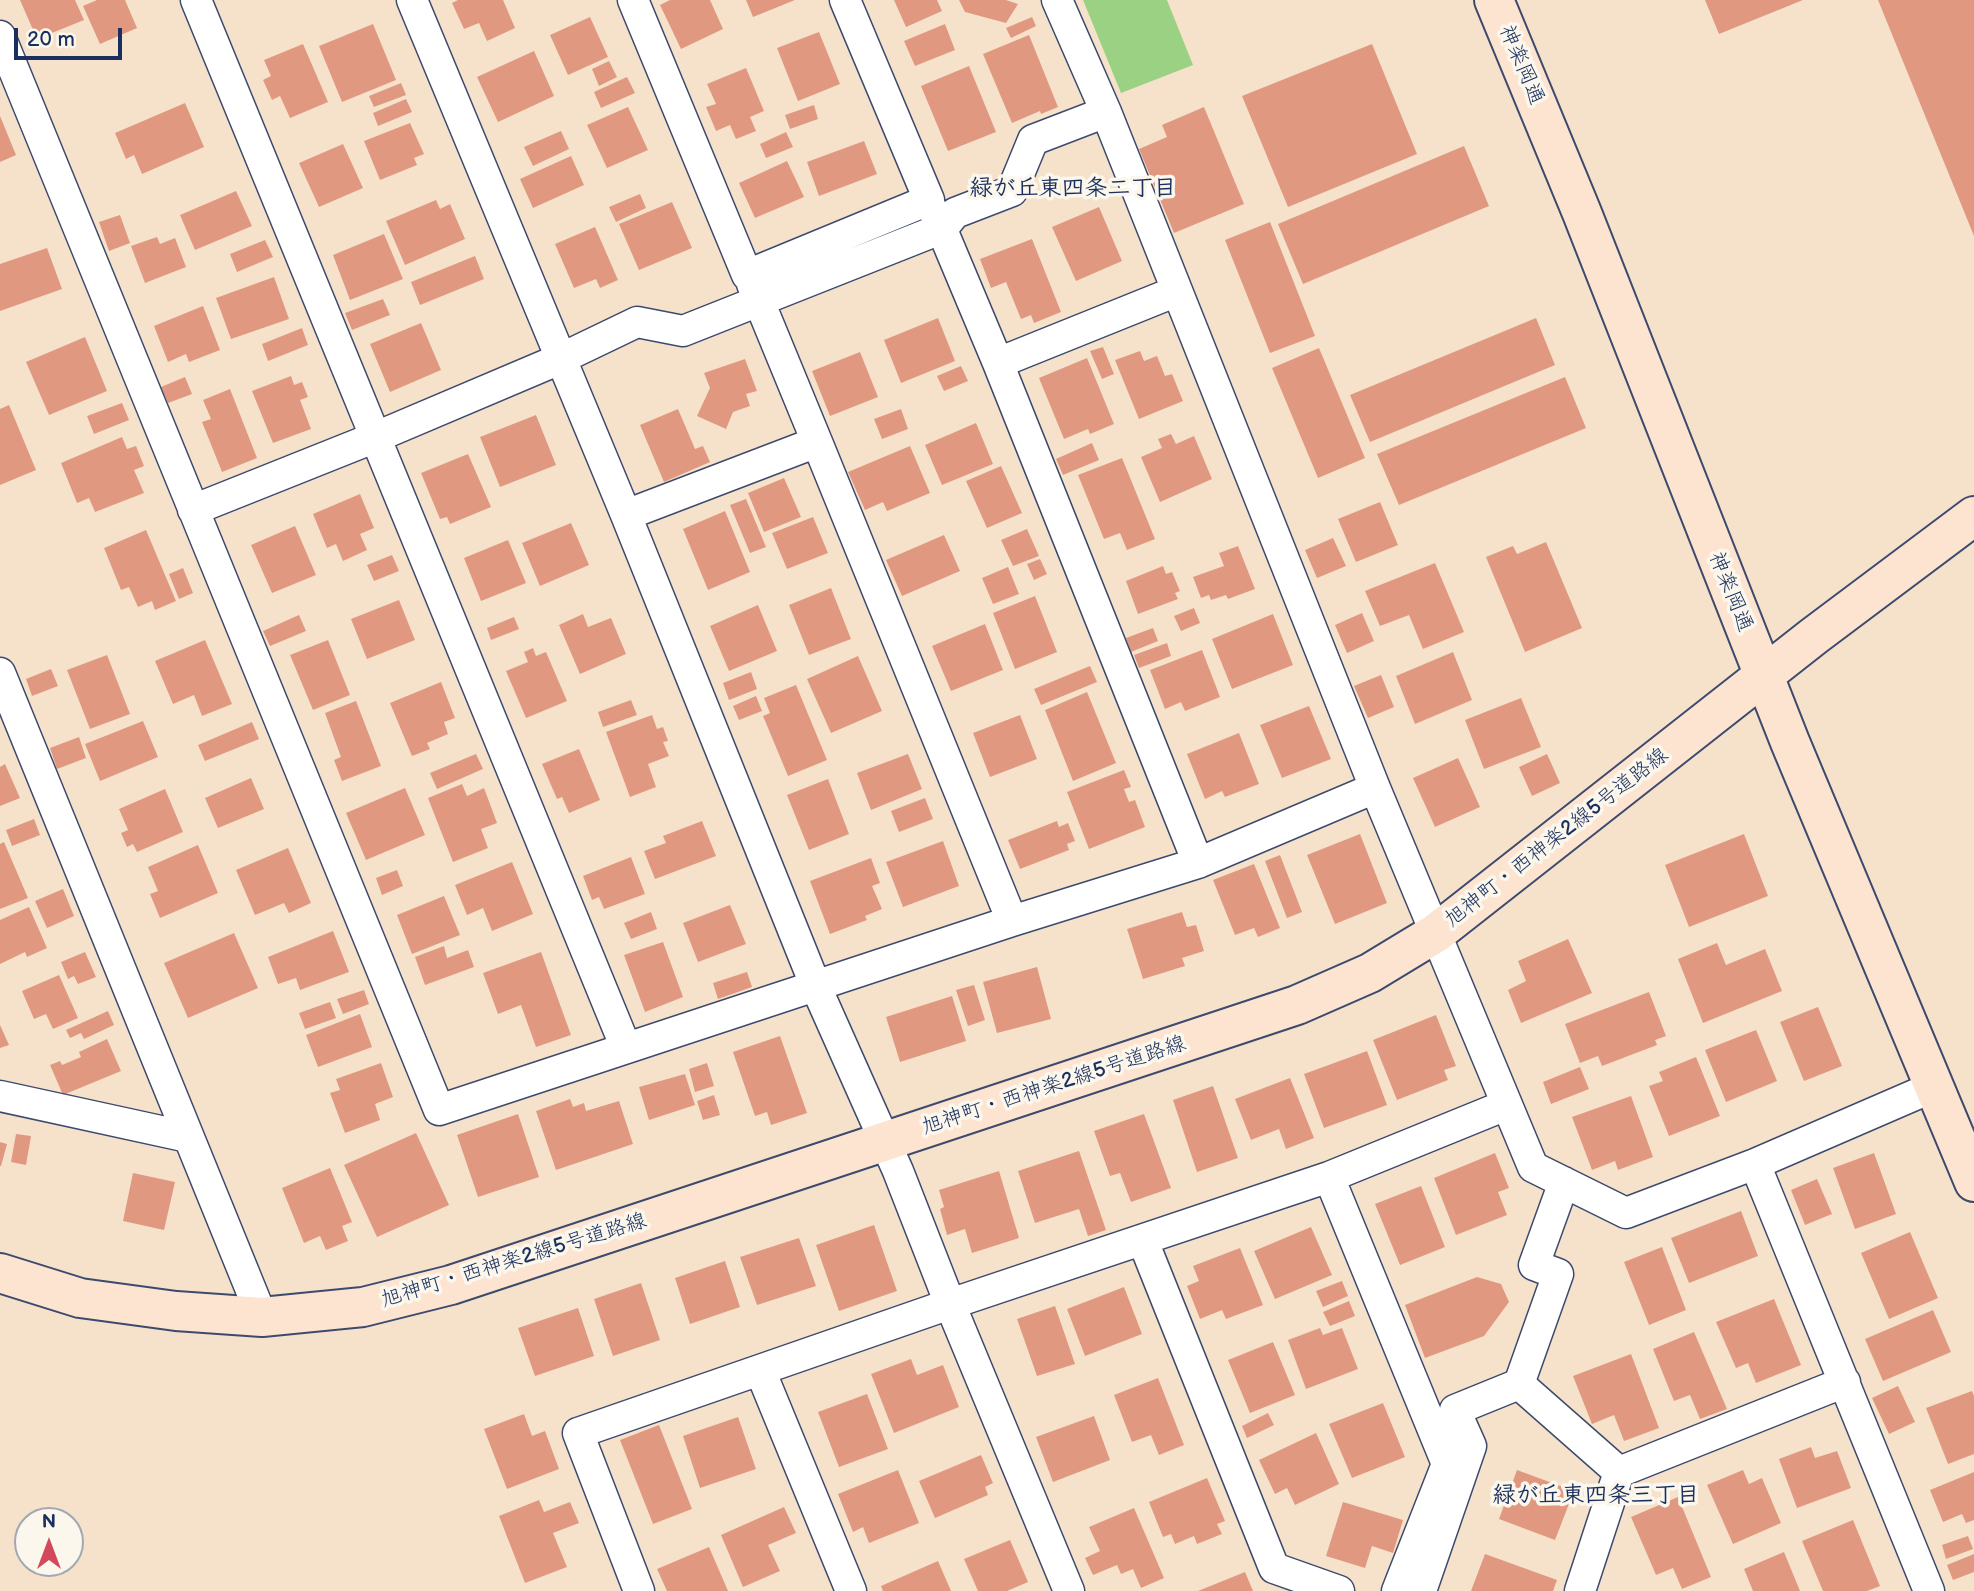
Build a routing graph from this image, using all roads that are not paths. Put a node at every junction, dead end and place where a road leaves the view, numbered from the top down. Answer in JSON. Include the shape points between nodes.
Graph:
{"nodes":[{"id":1,"x":196,"y":0,"type":"edge"},
{"id":2,"x":412,"y":0,"type":"edge"},
{"id":3,"x":633,"y":0,"type":"edge"},
{"id":4,"x":845,"y":0,"type":"edge"},
{"id":5,"x":1057,"y":0,"type":"edge"},
{"id":6,"x":1494,"y":0,"type":"edge"},
{"id":7,"x":0,"y":36,"type":"edge"},
{"id":8,"x":1106,"y":112,"type":"junction"},
{"id":9,"x":929,"y":200,"type":"junction"},
{"id":10,"x":943,"y":228,"type":"junction"},
{"id":11,"x":754,"y":288,"type":"junction"},
{"id":12,"x":1177,"y":292,"type":"junction"},
{"id":13,"x":560,"y":359,"type":"junction"},
{"id":14,"x":998,"y":363,"type":"junction"},
{"id":15,"x":376,"y":437,"type":"junction"},
{"id":16,"x":817,"y":442,"type":"junction"},
{"id":17,"x":193,"y":510,"type":"junction"},
{"id":18,"x":625,"y":515,"type":"junction"},
{"id":19,"x":1974,"y":516,"type":"edge"},
{"id":20,"x":0,"y":673,"type":"edge"},
{"id":21,"x":1764,"y":675,"type":"junction"},
{"id":22,"x":1375,"y":788,"type":"junction"},
{"id":23,"x":1198,"y":863,"type":"junction"},
{"id":24,"x":1012,"y":921,"type":"junction"},
{"id":25,"x":1436,"y":933,"type":"junction"},
{"id":26,"x":816,"y":987,"type":"junction"},
{"id":27,"x":626,"y":1048,"type":"junction"},
{"id":28,"x":1933,"y":1087,"type":"junction"},
{"id":29,"x":0,"y":1096,"type":"edge"},
{"id":30,"x":1506,"y":1105,"type":"junction"},
{"id":31,"x":188,"y":1137,"type":"junction"},
{"id":32,"x":885,"y":1143,"type":"junction"},
{"id":33,"x":1755,"y":1164,"type":"junction"},
{"id":34,"x":1329,"y":1177,"type":"junction"},
{"id":35,"x":1564,"y":1182,"type":"junction"},
{"id":36,"x":1974,"y":1182,"type":"edge"},
{"id":37,"x":1143,"y":1241,"type":"junction"},
{"id":38,"x":0,"y":1273,"type":"edge"},
{"id":39,"x":950,"y":1304,"type":"junction"},
{"id":40,"x":262,"y":1317,"type":"junction"},
{"id":41,"x":760,"y":1370,"type":"junction"},
{"id":42,"x":1845,"y":1382,"type":"junction"},
{"id":43,"x":1519,"y":1384,"type":"junction"},
{"id":44,"x":1619,"y":1472,"type":"junction"},
{"id":45,"x":639,"y":1591,"type":"edge"},
{"id":46,"x":851,"y":1591,"type":"edge"},
{"id":47,"x":1069,"y":1591,"type":"edge"},
{"id":48,"x":1339,"y":1591,"type":"edge"},
{"id":49,"x":1397,"y":1591,"type":"edge"},
{"id":50,"x":1421,"y":1591,"type":"edge"},
{"id":51,"x":1580,"y":1591,"type":"edge"},
{"id":52,"x":1929,"y":1591,"type":"edge"}],
"edges":[{"from":1,"to":15,"type":"street"},
{"from":2,"to":13,"type":"street"},
{"from":3,"to":11,"type":"street"},
{"from":4,"to":9,"type":"street"},
{"from":5,"to":8,"type":"street"},
{"from":6,"to":21,"type":"street","name":"神楽岡通"},
{"from":7,"to":17,"type":"street"},
{"from":8,"to":10,"type":"street","via":[[1033,140],[1012,191],[955,214]]},
{"from":8,"to":12,"type":"street"},
{"from":9,"to":10,"type":"street"},
{"from":9,"to":11,"type":"street"},
{"from":10,"to":11,"type":"street"},
{"from":10,"to":14,"type":"street"},
{"from":11,"to":13,"type":"street","via":[[683,331],[637,322]]},
{"from":11,"to":16,"type":"street"},
{"from":12,"to":14,"type":"street"},
{"from":12,"to":22,"type":"street"},
{"from":13,"to":15,"type":"street"},
{"from":13,"to":18,"type":"street"},
{"from":14,"to":23,"type":"street"},
{"from":15,"to":17,"type":"street"},
{"from":15,"to":27,"type":"street"},
{"from":16,"to":18,"type":"street"},
{"from":16,"to":24,"type":"street"},
{"from":17,"to":27,"type":"street","via":[[439,1110]]},
{"from":18,"to":26,"type":"street"},
{"from":19,"to":21,"type":"street","name":"旭神町・西神楽2線5号道路線"},
{"from":20,"to":31,"type":"street"},
{"from":21,"to":25,"type":"street","name":"旭神町・西神楽2線5号道路線"},
{"from":21,"to":28,"type":"street","name":"神楽岡通"},
{"from":22,"to":23,"type":"street"},
{"from":22,"to":25,"type":"street"},
{"from":23,"to":24,"type":"street"},
{"from":24,"to":26,"type":"street"},
{"from":25,"to":30,"type":"street"},
{"from":25,"to":32,"type":"street","name":"旭神町・西神楽2線5号道路線","via":[[1370,973],[1297,1005]]},
{"from":26,"to":27,"type":"street"},
{"from":26,"to":32,"type":"street"},
{"from":28,"to":33,"type":"street"},
{"from":28,"to":36,"type":"street","name":"神楽岡通"},
{"from":29,"to":31,"type":"street"},
{"from":30,"to":34,"type":"street"},
{"from":30,"to":35,"type":"street","via":[[1533,1167]]},
{"from":31,"to":40,"type":"street"},
{"from":32,"to":39,"type":"street"},
{"from":32,"to":40,"type":"street","name":"旭神町・西神楽2線5号道路線","via":[[451,1285],[363,1307]]},
{"from":33,"to":35,"type":"street","via":[[1626,1213]]},
{"from":33,"to":42,"type":"street"},
{"from":34,"to":37,"type":"street"},
{"from":34,"to":49,"type":"street","via":[[1447,1464]]},
{"from":35,"to":43,"type":"street","via":[[1534,1265],[1558,1273]]},
{"from":37,"to":39,"type":"street"},
{"from":37,"to":48,"type":"street","via":[[1274,1568]]},
{"from":38,"to":40,"type":"street","name":"旭神町・西神楽2線5号道路線","via":[[80,1298]]},
{"from":39,"to":41,"type":"street"},
{"from":39,"to":47,"type":"street"},
{"from":41,"to":45,"type":"street","via":[[578,1433]]},
{"from":41,"to":46,"type":"street"},
{"from":42,"to":44,"type":"street"},
{"from":42,"to":52,"type":"street"},
{"from":43,"to":44,"type":"street"},
{"from":43,"to":50,"type":"street","via":[[1455,1410],[1471,1446]]},
{"from":44,"to":51,"type":"street"}]}
